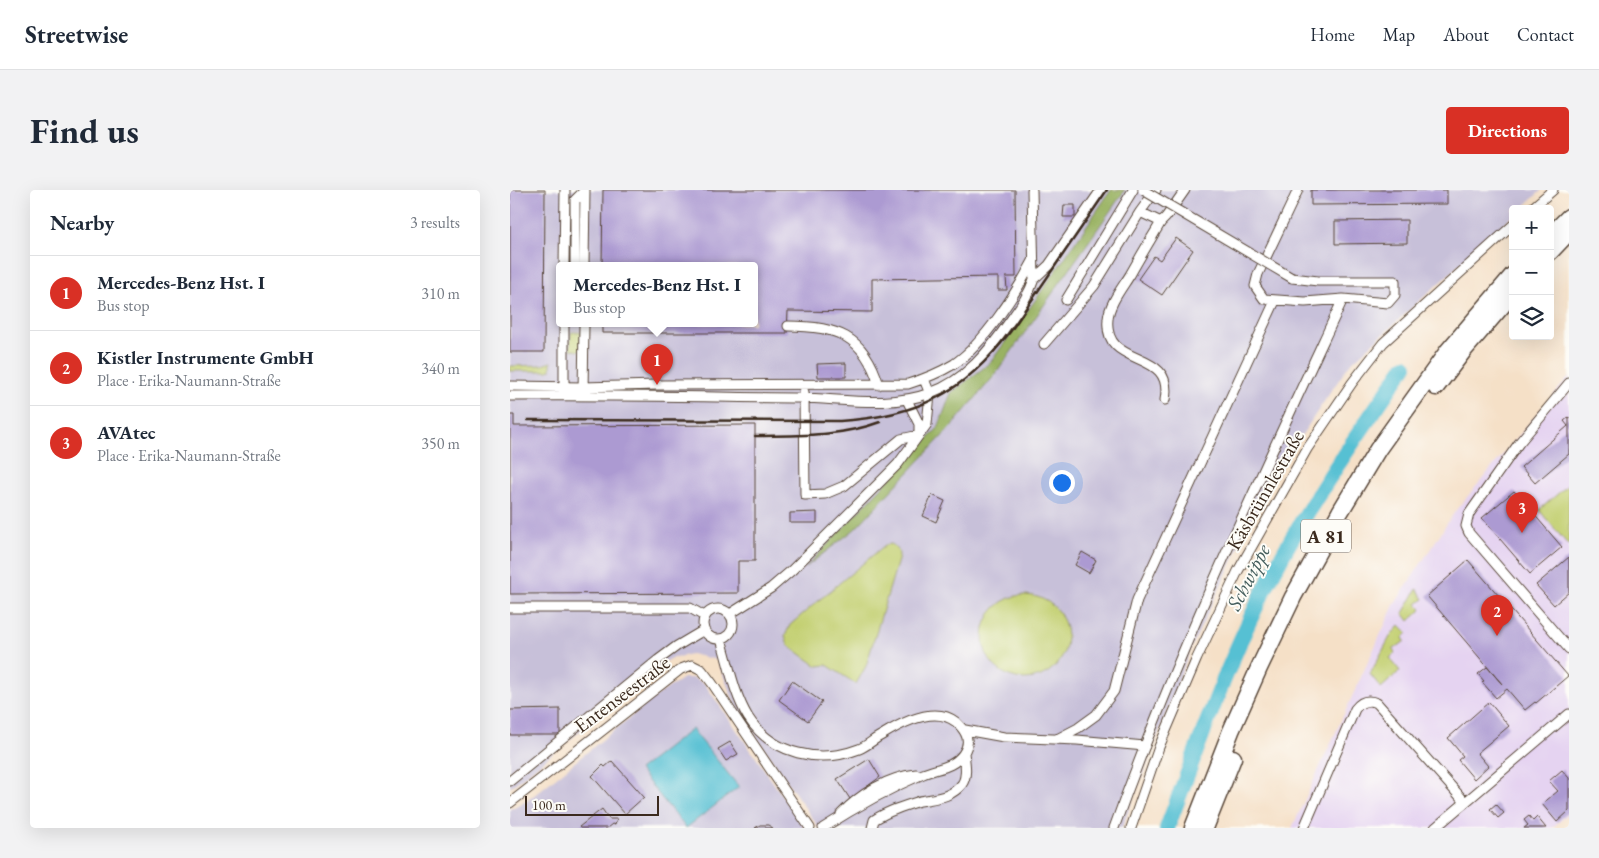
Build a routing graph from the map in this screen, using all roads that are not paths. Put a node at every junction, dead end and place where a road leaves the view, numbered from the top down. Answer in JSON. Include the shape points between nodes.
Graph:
{"nodes":[{"id":1,"x":565,"y":190,"type":"edge"},
{"id":2,"x":1032,"y":190,"type":"edge"},
{"id":3,"x":1101,"y":190,"type":"edge"},
{"id":4,"x":1133,"y":190,"type":"edge"},
{"id":5,"x":1143,"y":190,"type":"edge"},
{"id":6,"x":1156,"y":190,"type":"edge"},
{"id":7,"x":1185,"y":190,"type":"edge"},
{"id":8,"x":1298,"y":190,"type":"edge"},
{"id":9,"x":1553,"y":190,"type":"edge"},
{"id":10,"x":584,"y":191,"type":"edge"},
{"id":11,"x":1536,"y":205,"type":"edge"},
{"id":12,"x":1140,"y":212,"type":"junction"},
{"id":13,"x":1569,"y":217,"type":"edge"},
{"id":14,"x":1161,"y":222,"type":"junction"},
{"id":15,"x":1509,"y":229,"type":"edge"},
{"id":16,"x":1554,"y":232,"type":"edge"},
{"id":17,"x":1569,"y":232,"type":"edge"},
{"id":18,"x":1552,"y":250,"type":"edge"},
{"id":19,"x":1033,"y":260,"type":"junction"},
{"id":20,"x":564,"y":262,"type":"edge"},
{"id":21,"x":575,"y":262,"type":"edge"},
{"id":22,"x":584,"y":262,"type":"edge"},
{"id":23,"x":1034,"y":279,"type":"junction"},
{"id":24,"x":1509,"y":280,"type":"edge"},
{"id":25,"x":1511,"y":295,"type":"edge"},
{"id":26,"x":1343,"y":299,"type":"junction"},
{"id":27,"x":1066,"y":300,"type":"dead end"},
{"id":28,"x":1275,"y":301,"type":"junction"},
{"id":29,"x":788,"y":326,"type":"dead end"},
{"id":30,"x":564,"y":327,"type":"edge"},
{"id":31,"x":584,"y":327,"type":"edge"},
{"id":32,"x":1044,"y":344,"type":"dead end"},
{"id":33,"x":924,"y":379,"type":"junction"},
{"id":34,"x":1569,"y":383,"type":"edge"},
{"id":35,"x":804,"y":385,"type":"junction"},
{"id":36,"x":880,"y":385,"type":"junction"},
{"id":37,"x":510,"y":386,"type":"edge"},
{"id":38,"x":564,"y":392,"type":"junction"},
{"id":39,"x":583,"y":392,"type":"junction"},
{"id":40,"x":930,"y":394,"type":"junction"},
{"id":41,"x":510,"y":396,"type":"edge"},
{"id":42,"x":804,"y":398,"type":"junction"},
{"id":43,"x":907,"y":400,"type":"junction"},
{"id":44,"x":1165,"y":400,"type":"dead end"},
{"id":45,"x":919,"y":436,"type":"junction"},
{"id":46,"x":510,"y":608,"type":"edge"},
{"id":47,"x":730,"y":614,"type":"junction"},
{"id":48,"x":704,"y":616,"type":"junction"},
{"id":49,"x":704,"y":630,"type":"junction"},
{"id":50,"x":721,"y":639,"type":"junction"},
{"id":51,"x":1569,"y":649,"type":"edge"},
{"id":52,"x":1569,"y":714,"type":"edge"},
{"id":53,"x":965,"y":730,"type":"junction"},
{"id":54,"x":1057,"y":739,"type":"junction"},
{"id":55,"x":1145,"y":746,"type":"junction"},
{"id":56,"x":964,"y":754,"type":"junction"},
{"id":57,"x":510,"y":782,"type":"edge"},
{"id":58,"x":1465,"y":802,"type":"junction"},
{"id":59,"x":510,"y":803,"type":"edge"},
{"id":60,"x":810,"y":828,"type":"edge"},
{"id":61,"x":823,"y":828,"type":"edge"},
{"id":62,"x":872,"y":828,"type":"edge"},
{"id":63,"x":1114,"y":828,"type":"edge"},
{"id":64,"x":1131,"y":828,"type":"edge"},
{"id":65,"x":1193,"y":828,"type":"edge"},
{"id":66,"x":1205,"y":828,"type":"edge"},
{"id":67,"x":1304,"y":828,"type":"edge"},
{"id":68,"x":1435,"y":828,"type":"edge"}],
"edges":[{"from":1,"to":20,"type":"street"},
{"from":2,"to":19,"type":"street"},
{"from":3,"to":23,"type":"street","via":[[1049,265]]},
{"from":4,"to":27,"type":"street"},
{"from":5,"to":26,"type":"street","bridge":true,"via":[[1292,278],[1396,281],[1395,295],[1388,303]]},
{"from":6,"to":12,"type":"street"},
{"from":7,"to":14,"type":"street"},
{"from":8,"to":28,"type":"street","via":[[1258,274],[1256,286],[1264,299]]},
{"from":9,"to":11,"type":"street"},
{"from":10,"to":21,"type":"street","via":[[575,200]]},
{"from":10,"to":22,"type":"street"},
{"from":12,"to":14,"type":"street"},
{"from":12,"to":32,"type":"street","via":[[1094,286]]},
{"from":13,"to":16,"type":"highway"},
{"from":14,"to":44,"type":"street","via":[[1113,302],[1108,317],[1108,334],[1115,347],[1159,370],[1167,389]]},
{"from":15,"to":64,"type":"street","name":"Käsbrünnlestraße","via":[[1383,343],[1307,449],[1238,571],[1197,658],[1159,747]]},
{"from":17,"to":18,"type":"highway"},
{"from":19,"to":23,"type":"street"},
{"from":19,"to":33,"type":"street","via":[[989,329],[972,348],[955,363]]},
{"from":23,"to":40,"type":"street","via":[[1025,300],[990,350],[965,373]]},
{"from":24,"to":65,"type":"highway","number":"A 81","via":[[1448,351],[1378,449],[1340,512],[1293,597],[1259,668]]},
{"from":25,"to":66,"type":"highway","number":"A 81","via":[[1423,403],[1341,532],[1280,646]]},
{"from":26,"to":28,"type":"street"},
{"from":26,"to":55,"type":"street","via":[[1210,587]]},
{"from":28,"to":54,"type":"street","via":[[1137,600],[1114,691],[1096,715]]},
{"from":29,"to":36,"type":"street","via":[[810,326],[838,332],[862,348]]},
{"from":30,"to":38,"type":"street"},
{"from":31,"to":39,"type":"street"},
{"from":33,"to":36,"type":"street","via":[[908,384]]},
{"from":33,"to":40,"type":"street"},
{"from":34,"to":51,"type":"street","via":[[1519,443],[1469,514],[1466,526]]},
{"from":35,"to":36,"type":"street"},
{"from":35,"to":39,"type":"street","via":[[657,385]]},
{"from":35,"to":42,"type":"street"},
{"from":37,"to":38,"type":"street"},
{"from":38,"to":39,"type":"street"},
{"from":38,"to":41,"type":"street"},
{"from":39,"to":42,"type":"street"},
{"from":40,"to":43,"type":"street"},
{"from":40,"to":45,"type":"street","via":[[927,424]]},
{"from":42,"to":43,"type":"street"},
{"from":42,"to":45,"type":"street","via":[[805,495],[825,494],[844,486],[901,439]]},
{"from":43,"to":45,"type":"street","via":[[919,424]]},
{"from":45,"to":47,"type":"street","via":[[898,464],[792,570],[771,588]]},
{"from":46,"to":48,"type":"street","via":[[690,608]]},
{"from":47,"to":48,"type":"street","via":[[717,608]]},
{"from":47,"to":50,"type":"street","via":[[733,629]]},
{"from":48,"to":49,"type":"street"},
{"from":49,"to":50,"type":"street","via":[[711,638]]},
{"from":49,"to":57,"type":"street","via":[[658,660]]},
{"from":50,"to":53,"type":"street","via":[[749,718],[761,733],[783,748],[823,757],[839,755],[860,748],[904,722],[922,716],[952,719]]},
{"from":52,"to":58,"type":"street"},
{"from":53,"to":54,"type":"street","via":[[1004,737]]},
{"from":53,"to":56,"type":"street","via":[[968,740]]},
{"from":54,"to":55,"type":"street"},
{"from":55,"to":63,"type":"street"},
{"from":56,"to":61,"type":"street","via":[[953,764],[880,785],[850,804]]},
{"from":56,"to":62,"type":"street","via":[[966,770],[963,783],[944,797],[887,812],[874,820]]},
{"from":58,"to":67,"type":"street","via":[[1377,703],[1366,700],[1355,709]]},
{"from":58,"to":68,"type":"street"},
{"from":59,"to":60,"type":"street","name":"Entenseestraße","via":[[681,669],[692,665],[702,670],[712,683]]}]}
